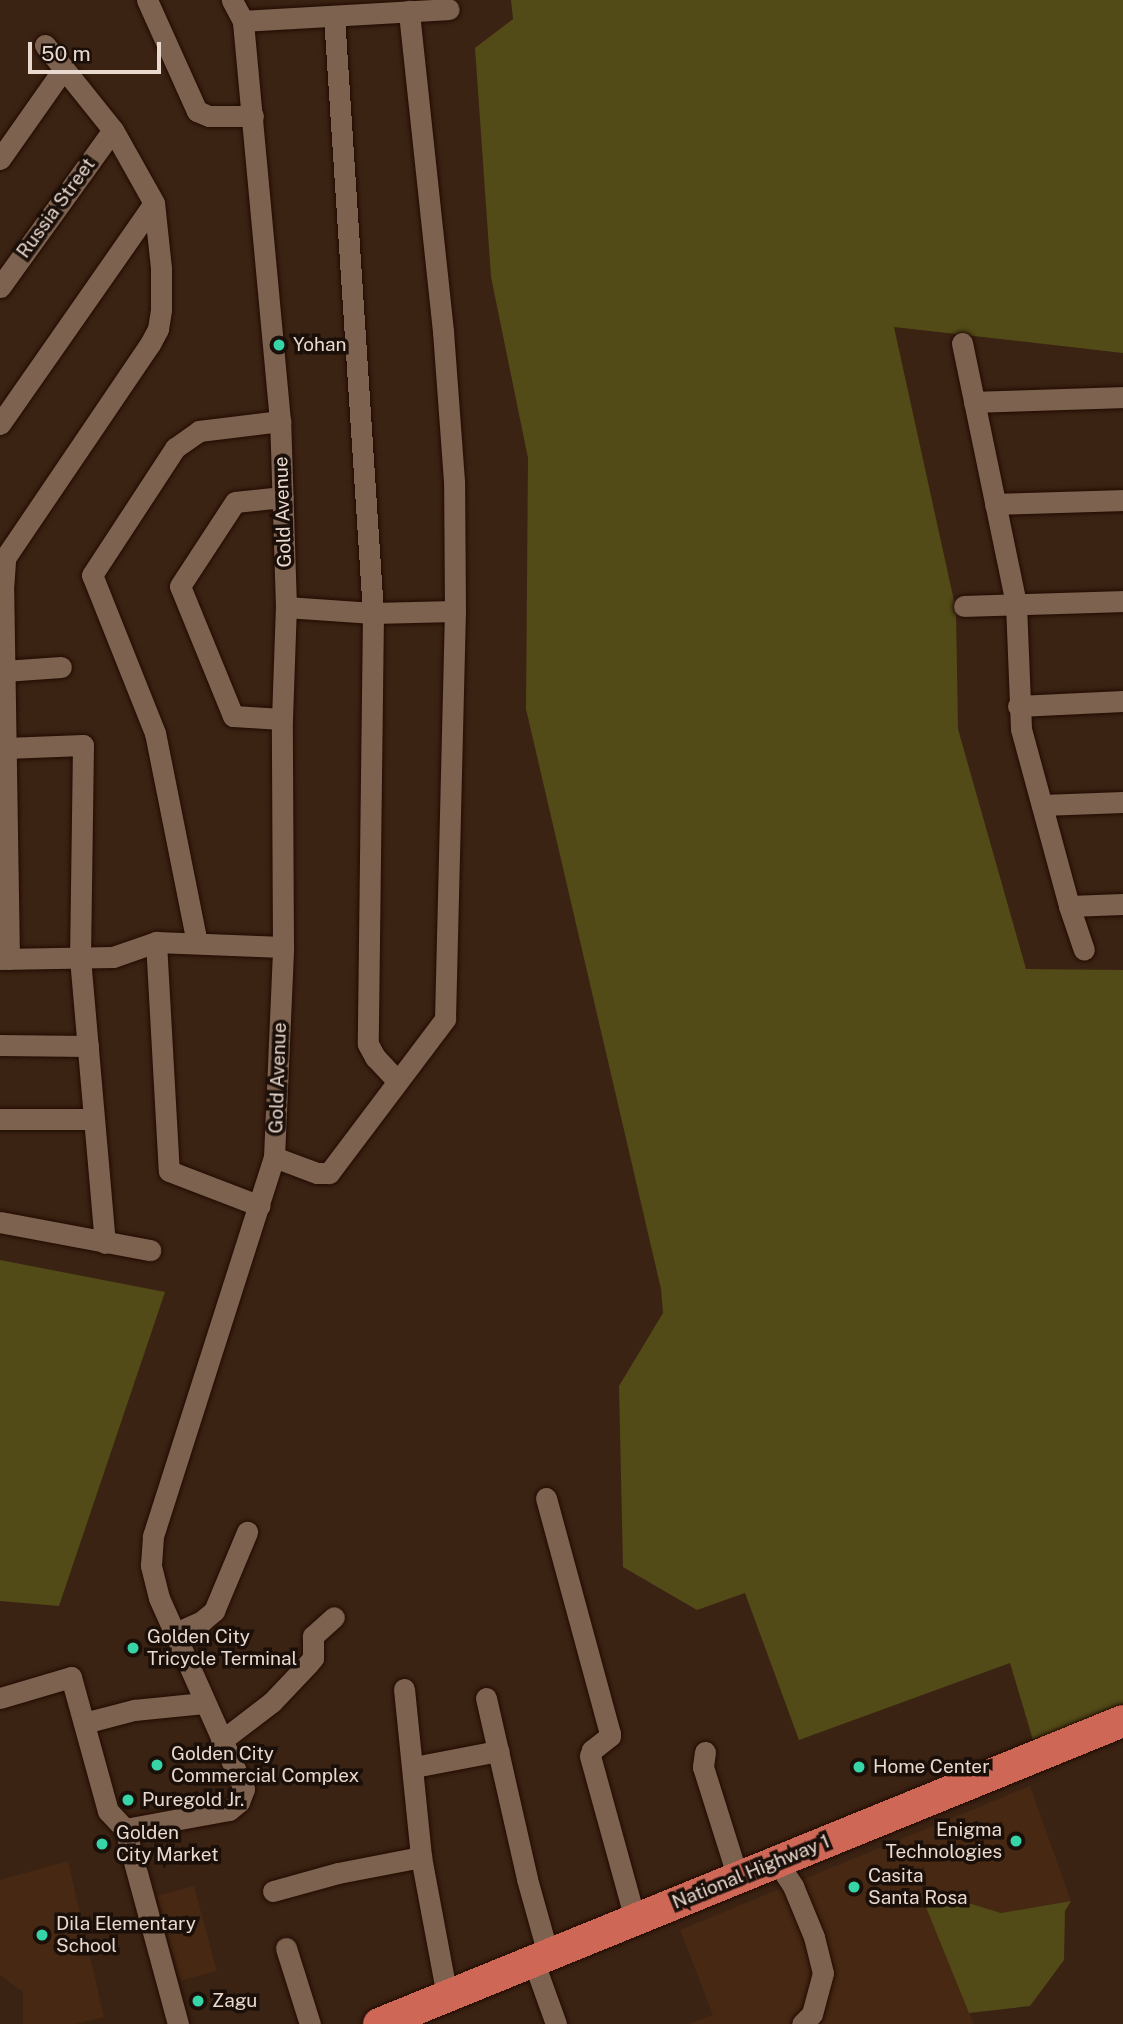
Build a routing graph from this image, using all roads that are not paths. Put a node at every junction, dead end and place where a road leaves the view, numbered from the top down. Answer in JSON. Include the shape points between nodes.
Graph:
{"nodes":[{"id":1,"x":147,"y":0,"type":"edge"},
{"id":2,"x":232,"y":0,"type":"edge"},
{"id":3,"x":449,"y":9,"type":"dead end"},
{"id":4,"x":409,"y":11,"type":"junction"},
{"id":5,"x":334,"y":16,"type":"junction"},
{"id":6,"x":243,"y":21,"type":"junction"},
{"id":7,"x":45,"y":45,"type":"dead end"},
{"id":8,"x":64,"y":68,"type":"junction"},
{"id":9,"x":253,"y":116,"type":"junction"},
{"id":10,"x":113,"y":130,"type":"junction"},
{"id":11,"x":0,"y":159,"type":"edge"},
{"id":12,"x":154,"y":203,"type":"junction"},
{"id":13,"x":0,"y":287,"type":"edge"},
{"id":14,"x":962,"y":343,"type":"dead end"},
{"id":15,"x":1123,"y":397,"type":"edge"},
{"id":16,"x":974,"y":402,"type":"junction"},
{"id":17,"x":280,"y":421,"type":"junction"},
{"id":18,"x":0,"y":424,"type":"edge"},
{"id":19,"x":283,"y":497,"type":"junction"},
{"id":20,"x":1123,"y":500,"type":"edge"},
{"id":21,"x":995,"y":503,"type":"junction"},
{"id":22,"x":1,"y":590,"type":"edge"},
{"id":23,"x":1123,"y":601,"type":"edge"},
{"id":24,"x":1016,"y":604,"type":"junction"},
{"id":25,"x":964,"y":606,"type":"dead end"},
{"id":26,"x":286,"y":607,"type":"junction"},
{"id":27,"x":455,"y":611,"type":"junction"},
{"id":28,"x":373,"y":613,"type":"junction"},
{"id":29,"x":61,"y":667,"type":"dead end"},
{"id":30,"x":4,"y":671,"type":"junction"},
{"id":31,"x":1123,"y":701,"type":"edge"},
{"id":32,"x":1018,"y":706,"type":"junction"},
{"id":33,"x":282,"y":719,"type":"junction"},
{"id":34,"x":5,"y":748,"type":"junction"},
{"id":35,"x":1123,"y":802,"type":"edge"},
{"id":36,"x":1042,"y":805,"type":"junction"},
{"id":37,"x":1123,"y":904,"type":"edge"},
{"id":38,"x":1069,"y":906,"type":"junction"},
{"id":39,"x":156,"y":942,"type":"junction"},
{"id":40,"x":197,"y":943,"type":"junction"},
{"id":41,"x":283,"y":947,"type":"junction"},
{"id":42,"x":1084,"y":950,"type":"dead end"},
{"id":43,"x":80,"y":958,"type":"junction"},
{"id":44,"x":5,"y":959,"type":"edge"},
{"id":45,"x":0,"y":1045,"type":"edge"},
{"id":46,"x":88,"y":1046,"type":"junction"},
{"id":47,"x":397,"y":1081,"type":"junction"},
{"id":48,"x":0,"y":1119,"type":"edge"},
{"id":49,"x":94,"y":1119,"type":"junction"},
{"id":50,"x":274,"y":1157,"type":"junction"},
{"id":51,"x":260,"y":1206,"type":"junction"},
{"id":52,"x":0,"y":1222,"type":"edge"},
{"id":53,"x":105,"y":1243,"type":"junction"},
{"id":54,"x":150,"y":1250,"type":"dead end"},
{"id":55,"x":546,"y":1498,"type":"dead end"},
{"id":56,"x":247,"y":1532,"type":"dead end"},
{"id":57,"x":334,"y":1617,"type":"dead end"},
{"id":58,"x":173,"y":1634,"type":"junction"},
{"id":59,"x":404,"y":1689,"type":"dead end"},
{"id":60,"x":0,"y":1698,"type":"edge"},
{"id":61,"x":486,"y":1698,"type":"dead end"},
{"id":62,"x":204,"y":1703,"type":"junction"},
{"id":63,"x":1123,"y":1721,"type":"edge"},
{"id":64,"x":84,"y":1723,"type":"junction"},
{"id":65,"x":221,"y":1741,"type":"junction"},
{"id":66,"x":498,"y":1751,"type":"junction"},
{"id":67,"x":705,"y":1752,"type":"dead end"},
{"id":68,"x":414,"y":1767,"type":"junction"},
{"id":69,"x":125,"y":1829,"type":"junction"},
{"id":70,"x":421,"y":1857,"type":"junction"},
{"id":71,"x":778,"y":1862,"type":"junction"},
{"id":72,"x":738,"y":1878,"type":"junction"},
{"id":73,"x":273,"y":1891,"type":"dead end"},
{"id":74,"x":635,"y":1919,"type":"junction"},
{"id":75,"x":286,"y":1948,"type":"dead end"},
{"id":76,"x":540,"y":1957,"type":"junction"},
{"id":77,"x":447,"y":1996,"type":"junction"},
{"id":78,"x":178,"y":2024,"type":"edge"},
{"id":79,"x":310,"y":2024,"type":"edge"},
{"id":80,"x":379,"y":2024,"type":"edge"},
{"id":81,"x":556,"y":2024,"type":"edge"},
{"id":82,"x":802,"y":2024,"type":"edge"}],
"edges":[{"from":1,"to":9,"type":"street","via":[[197,111],[209,116]]},
{"from":2,"to":6,"type":"street","name":"Gold Avenue"},
{"from":3,"to":4,"type":"street"},
{"from":4,"to":5,"type":"street"},
{"from":4,"to":27,"type":"street","via":[[443,331],[454,481]]},
{"from":5,"to":6,"type":"street"},
{"from":5,"to":28,"type":"street"},
{"from":6,"to":9,"type":"street","name":"Gold Avenue"},
{"from":7,"to":8,"type":"street"},
{"from":8,"to":10,"type":"street"},
{"from":8,"to":11,"type":"street"},
{"from":9,"to":17,"type":"street","name":"Gold Avenue"},
{"from":10,"to":12,"type":"street"},
{"from":10,"to":13,"type":"street","name":"Russia Street"},
{"from":12,"to":18,"type":"street"},
{"from":12,"to":22,"type":"street","via":[[161,268],[158,329],[5,558]]},
{"from":14,"to":16,"type":"street"},
{"from":15,"to":16,"type":"street"},
{"from":16,"to":21,"type":"street"},
{"from":17,"to":19,"type":"street","name":"Gold Avenue"},
{"from":17,"to":40,"type":"street","via":[[199,431],[175,448],[92,575],[155,733]]},
{"from":19,"to":26,"type":"street","name":"Gold Avenue"},
{"from":19,"to":33,"type":"street","via":[[235,502],[180,586],[233,716]]},
{"from":20,"to":21,"type":"street"},
{"from":21,"to":24,"type":"street"},
{"from":22,"to":30,"type":"street"},
{"from":23,"to":24,"type":"street"},
{"from":24,"to":25,"type":"street"},
{"from":24,"to":32,"type":"street"},
{"from":26,"to":28,"type":"street"},
{"from":26,"to":33,"type":"street","name":"Gold Avenue"},
{"from":27,"to":28,"type":"street"},
{"from":27,"to":47,"type":"street","via":[[445,1019]]},
{"from":28,"to":47,"type":"street","via":[[369,1044]]},
{"from":29,"to":30,"type":"street"},
{"from":30,"to":34,"type":"street"},
{"from":31,"to":32,"type":"street"},
{"from":32,"to":36,"type":"street"},
{"from":33,"to":41,"type":"street","name":"Gold Avenue"},
{"from":34,"to":43,"type":"street","via":[[83,745]]},
{"from":34,"to":44,"type":"street"},
{"from":35,"to":36,"type":"street"},
{"from":36,"to":38,"type":"street"},
{"from":37,"to":38,"type":"street"},
{"from":38,"to":42,"type":"street"},
{"from":39,"to":40,"type":"street"},
{"from":39,"to":43,"type":"street","via":[[113,957]]},
{"from":39,"to":51,"type":"street","via":[[169,1171]]},
{"from":40,"to":41,"type":"street"},
{"from":41,"to":50,"type":"street","name":"Gold Avenue"},
{"from":43,"to":44,"type":"street"},
{"from":43,"to":46,"type":"street"},
{"from":45,"to":46,"type":"street"},
{"from":46,"to":49,"type":"street"},
{"from":47,"to":50,"type":"street","via":[[328,1173]]},
{"from":48,"to":49,"type":"street"},
{"from":49,"to":53,"type":"street"},
{"from":50,"to":51,"type":"street","name":"Gold Avenue"},
{"from":51,"to":58,"type":"street","name":"Gold Avenue","via":[[153,1536],[151,1565]]},
{"from":52,"to":53,"type":"street"},
{"from":53,"to":54,"type":"street"},
{"from":55,"to":74,"type":"street","via":[[610,1733],[590,1756]]},
{"from":56,"to":58,"type":"street","via":[[214,1611]]},
{"from":57,"to":65,"type":"street","via":[[313,1636],[313,1658],[300,1674]]},
{"from":58,"to":62,"type":"street","name":"Gold Avenue"},
{"from":59,"to":68,"type":"street"},
{"from":60,"to":64,"type":"street","via":[[71,1677]]},
{"from":61,"to":66,"type":"street"},
{"from":62,"to":64,"type":"street","via":[[134,1710]]},
{"from":62,"to":65,"type":"street","name":"Gold Avenue"},
{"from":63,"to":71,"type":"highway","name":"National Highway 1"},
{"from":64,"to":69,"type":"street","via":[[108,1811]]},
{"from":65,"to":69,"type":"street","name":"Gold Avenue","via":[[243,1789],[239,1802],[229,1810]]},
{"from":66,"to":68,"type":"street"},
{"from":66,"to":76,"type":"street"},
{"from":67,"to":72,"type":"street","via":[[703,1767]]},
{"from":68,"to":70,"type":"street"},
{"from":69,"to":78,"type":"street"},
{"from":70,"to":73,"type":"street"},
{"from":70,"to":77,"type":"street"},
{"from":71,"to":72,"type":"highway","name":"National Highway 1"},
{"from":71,"to":82,"type":"street","via":[[804,1912],[823,1973],[812,2014]]},
{"from":72,"to":74,"type":"highway","name":"National Highway 1"},
{"from":74,"to":76,"type":"highway","name":"National Highway 1"},
{"from":75,"to":79,"type":"street"},
{"from":76,"to":77,"type":"highway","name":"National Highway 1"},
{"from":76,"to":81,"type":"street"},
{"from":77,"to":80,"type":"highway","name":"National Highway 1"}]}
